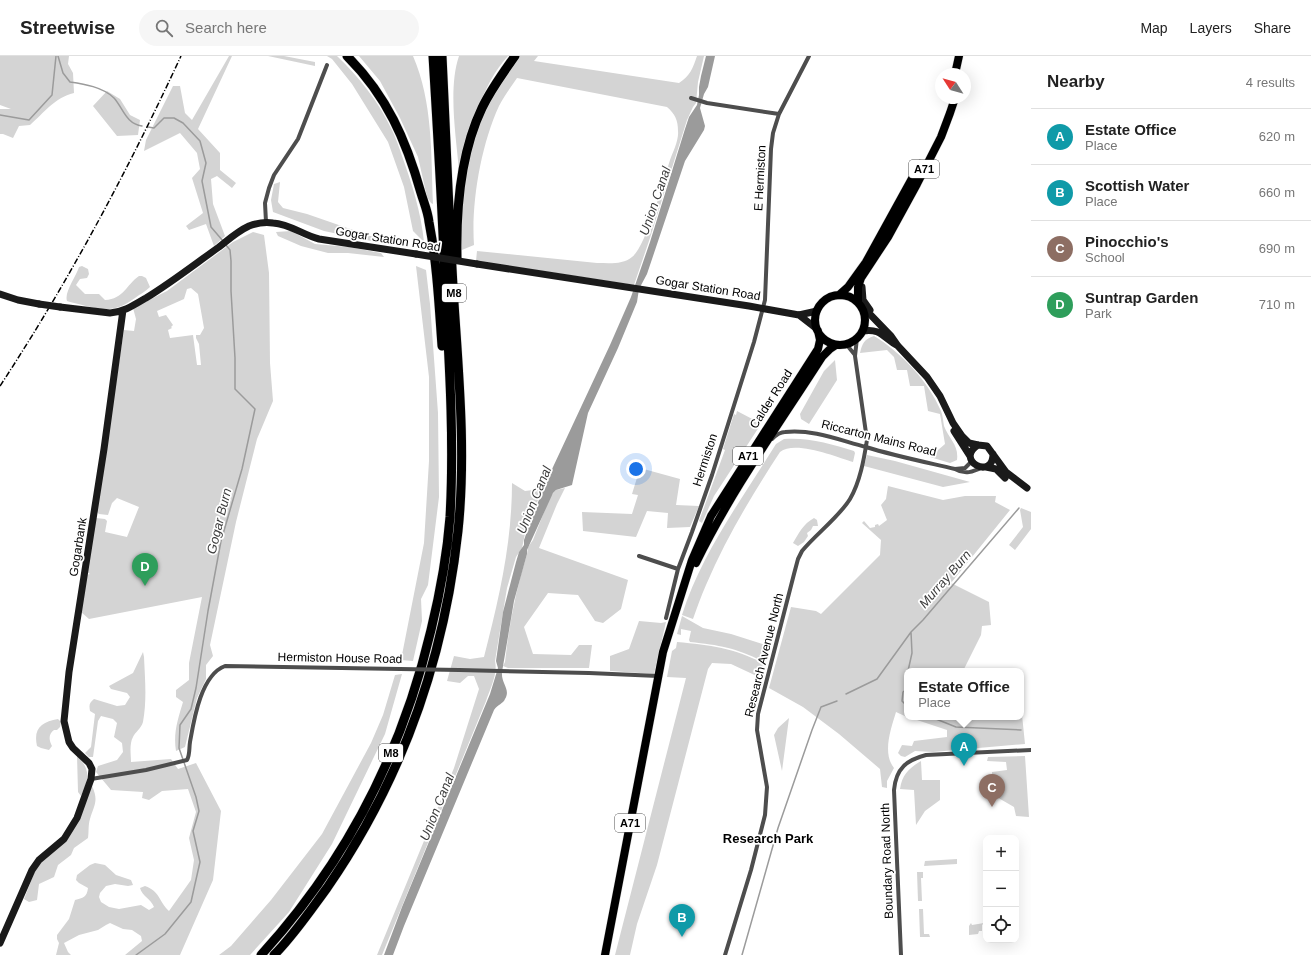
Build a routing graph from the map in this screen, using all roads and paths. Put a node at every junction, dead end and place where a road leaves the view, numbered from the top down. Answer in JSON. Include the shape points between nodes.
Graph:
{"nodes":[{"id":1,"x":347,"y":56,"type":"edge"},
{"id":2,"x":433,"y":56,"type":"edge"},
{"id":3,"x":442,"y":56,"type":"edge"},
{"id":4,"x":515,"y":56,"type":"edge"},
{"id":5,"x":809,"y":56,"type":"edge"},
{"id":6,"x":959,"y":56,"type":"edge"},
{"id":7,"x":964,"y":56,"type":"edge"},
{"id":8,"x":327,"y":65,"type":"dead end"},
{"id":9,"x":956,"y":68,"type":"edge"},
{"id":10,"x":962,"y":68,"type":"edge"},
{"id":11,"x":691,"y":98,"type":"dead end"},
{"id":12,"x":948,"y":104,"type":"edge"},
{"id":13,"x":953,"y":104,"type":"edge"},
{"id":14,"x":779,"y":114,"type":"junction"},
{"id":15,"x":266,"y":222,"type":"junction"},
{"id":16,"x":872,"y":263,"type":"junction"},
{"id":17,"x":0,"y":294,"type":"edge"},
{"id":18,"x":839,"y":295,"type":"junction"},
{"id":19,"x":860,"y":304,"type":"junction"},
{"id":20,"x":763,"y":308,"type":"junction"},
{"id":21,"x":123,"y":310,"type":"junction"},
{"id":22,"x":817,"y":311,"type":"junction"},
{"id":23,"x":799,"y":316,"type":"junction"},
{"id":24,"x":881,"y":325,"type":"junction"},
{"id":25,"x":817,"y":330,"type":"junction"},
{"id":26,"x":863,"y":331,"type":"junction"},
{"id":27,"x":857,"y":338,"type":"junction"},
{"id":28,"x":846,"y":344,"type":"junction"},
{"id":29,"x":836,"y":345,"type":"junction"},
{"id":30,"x":898,"y":346,"type":"junction"},
{"id":31,"x":855,"y":356,"type":"junction"},
{"id":32,"x":461,"y":408,"type":"junction"},
{"id":33,"x":953,"y":423,"type":"junction"},
{"id":34,"x":451,"y":439,"type":"junction"},
{"id":35,"x":978,"y":445,"type":"junction"},
{"id":36,"x":865,"y":447,"type":"junction"},
{"id":37,"x":993,"y":454,"type":"junction"},
{"id":38,"x":759,"y":455,"type":"junction"},
{"id":39,"x":971,"y":458,"type":"junction"},
{"id":40,"x":984,"y":467,"type":"junction"},
{"id":41,"x":955,"y":469,"type":"junction"},
{"id":42,"x":1029,"y":488,"type":"edge"},
{"id":43,"x":639,"y":556,"type":"dead end"},
{"id":44,"x":678,"y":569,"type":"junction"},
{"id":45,"x":684,"y":587,"type":"junction"},
{"id":46,"x":666,"y":618,"type":"dead end"},
{"id":47,"x":658,"y":676,"type":"junction"},
{"id":48,"x":1031,"y":750,"type":"edge"},
{"id":49,"x":91,"y":779,"type":"junction"},
{"id":50,"x":0,"y":943,"type":"edge"},
{"id":51,"x":261,"y":955,"type":"edge"},
{"id":52,"x":274,"y":955,"type":"edge"},
{"id":53,"x":605,"y":955,"type":"edge"},
{"id":54,"x":725,"y":955,"type":"edge"},
{"id":55,"x":901,"y":955,"type":"edge"}],
"edges":[{"from":1,"to":34,"type":"highway","number":"M8","via":[[378,93],[395,121],[412,163],[427,213],[436,274]]},
{"from":2,"to":34,"type":"highway","number":"M8","via":[[443,226]]},
{"from":3,"to":32,"type":"highway","number":"M8"},
{"from":4,"to":32,"type":"highway","number":"M8","via":[[497,81],[482,109],[470,142],[463,174],[457,252]]},
{"from":5,"to":14,"type":"street","name":"E Hermiston"},
{"from":6,"to":9,"type":"main road"},
{"from":7,"to":10,"type":"main road"},
{"from":8,"to":15,"type":"street","via":[[298,139],[274,175],[265,203]]},
{"from":11,"to":14,"type":"street"},
{"from":12,"to":18,"type":"main road","number":"A71","via":[[934,138],[891,219],[853,281]]},
{"from":13,"to":16,"type":"main road","number":"A71","via":[[940,137]]},
{"from":14,"to":20,"type":"street","name":"E Hermiston","via":[[771,149]]},
{"from":15,"to":20,"type":"street","name":"Gogar Station Road","bridge":true,"via":[[282,224],[319,239]]},
{"from":15,"to":21,"type":"street","name":"Gogar Station Road","via":[[238,232],[166,286]]},
{"from":16,"to":19,"type":"main road","number":"A71","via":[[858,287]]},
{"from":16,"to":24,"type":"street","via":[[862,286],[862,295]]},
{"from":17,"to":21,"type":"street","name":"Gogar Station Road","bridge":true,"via":[[18,300],[60,307],[110,313]]},
{"from":18,"to":19,"type":"main road","via":[[846,295]]},
{"from":18,"to":22,"type":"main road","via":[[826,299]]},
{"from":19,"to":24,"type":"street"},
{"from":19,"to":26,"type":"main road","via":[[865,318]]},
{"from":20,"to":23,"type":"street","name":"Gogar Station Road"},
{"from":20,"to":44,"type":"street","name":"Hermiston","via":[[712,475]]},
{"from":21,"to":49,"type":"street","name":"Gogarbank","via":[[69,672],[64,721],[69,742],[92,769]]},
{"from":22,"to":23,"type":"street","name":"Gogar Station Road"},
{"from":22,"to":25,"type":"main road"},
{"from":23,"to":25,"type":"street","name":"Gogar Station Road"},
{"from":24,"to":30,"type":"street"},
{"from":25,"to":29,"type":"main road","via":[[825,340]]},
{"from":25,"to":45,"type":"main road","name":"Calder Road","number":"A71","via":[[820,340],[818,349],[711,516],[692,560]]},
{"from":26,"to":27,"type":"main road"},
{"from":26,"to":30,"type":"street","via":[[878,331]]},
{"from":27,"to":28,"type":"main road"},
{"from":27,"to":31,"type":"street"},
{"from":28,"to":29,"type":"main road"},
{"from":28,"to":31,"type":"street"},
{"from":29,"to":38,"type":"main road","name":"Calder Road","number":"A71","via":[[822,357]]},
{"from":30,"to":33,"type":"street","via":[[934,386]]},
{"from":31,"to":36,"type":"street","name":"Research Avenue North","via":[[867,440]]},
{"from":32,"to":52,"type":"highway","number":"M8","via":[[461,496],[451,584],[439,642],[420,708],[399,761],[346,859],[312,908]]},
{"from":33,"to":35,"type":"street","via":[[968,442]]},
{"from":33,"to":39,"type":"street","via":[[955,434]]},
{"from":34,"to":51,"type":"highway","number":"M8","via":[[450,519],[444,562],[434,617],[411,702],[390,758],[342,849],[304,904]]},
{"from":35,"to":37,"type":"street","via":[[988,446]]},
{"from":35,"to":39,"type":"street","via":[[972,450]]},
{"from":36,"to":38,"type":"street","name":"Riccarton Mains Road","via":[[827,435],[784,432],[776,435]]},
{"from":36,"to":41,"type":"street","name":"Riccarton Mains Road"},
{"from":36,"to":54,"type":"street","name":"Research Avenue North","via":[[850,499],[802,551],[794,574],[758,714],[757,730],[766,787],[765,815]]},
{"from":37,"to":40,"type":"street","via":[[992,460]]},
{"from":37,"to":42,"type":"street","via":[[1006,472]]},
{"from":38,"to":45,"type":"main road","name":"Calder Road","number":"A71","via":[[716,524]]},
{"from":39,"to":40,"type":"street","via":[[977,466]]},
{"from":39,"to":41,"type":"street","via":[[966,468]]},
{"from":40,"to":41,"type":"street","name":"Riccarton Mains Road","via":[[970,472]]},
{"from":40,"to":42,"type":"street","via":[[996,469],[1018,486]]},
{"from":43,"to":44,"type":"street"},
{"from":44,"to":46,"type":"street","name":"Hermiston"},
{"from":45,"to":47,"type":"main road","name":"Calder Road","number":"A71","via":[[667,637]]},
{"from":47,"to":49,"type":"street","name":"Hermiston House Road","bridge":true,"via":[[492,670],[225,666],[213,674],[202,695],[187,760]]},
{"from":47,"to":53,"type":"main road","name":"Calder Road","number":"A71"},
{"from":48,"to":55,"type":"street","name":"Boundary Road North","via":[[926,755],[917,757],[901,768],[895,780],[894,790]]},
{"from":49,"to":50,"type":"street","via":[[77,818],[64,838],[39,860],[32,870]]}]}
